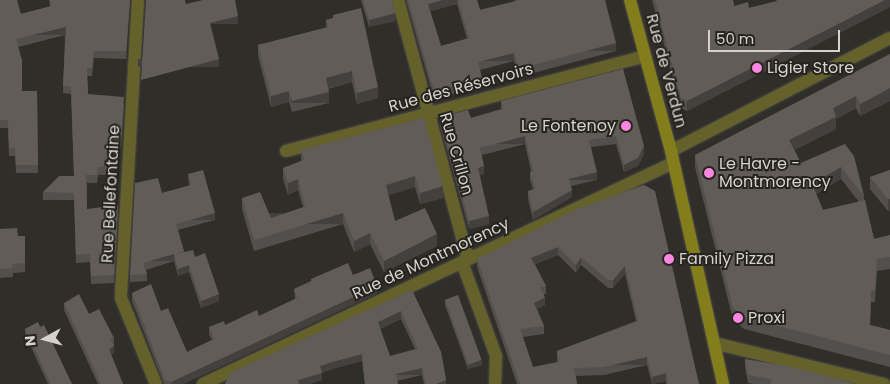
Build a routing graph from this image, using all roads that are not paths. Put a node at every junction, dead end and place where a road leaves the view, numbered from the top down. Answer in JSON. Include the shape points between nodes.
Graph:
{"nodes":[{"id":1,"x":138,"y":0,"type":"edge"},
{"id":2,"x":398,"y":0,"type":"edge"},
{"id":3,"x":630,"y":0,"type":"edge"},
{"id":4,"x":890,"y":38,"type":"edge"},
{"id":5,"x":645,"y":56,"type":"junction"},
{"id":6,"x":428,"y":114,"type":"junction"},
{"id":7,"x":286,"y":151,"type":"dead end"},
{"id":8,"x":672,"y":157,"type":"junction"},
{"id":9,"x":465,"y":261,"type":"junction"},
{"id":10,"x":714,"y":343,"type":"junction"},
{"id":11,"x":210,"y":383,"type":"edge"},
{"id":12,"x":156,"y":384,"type":"edge"},
{"id":13,"x":495,"y":384,"type":"edge"},
{"id":14,"x":723,"y":384,"type":"edge"},
{"id":15,"x":884,"y":384,"type":"edge"}],
"edges":[{"from":1,"to":12,"type":"street","name":"Rue Bellefontaine","via":[[122,298]]},
{"from":2,"to":6,"type":"street","name":"Rue Crillon"},
{"from":3,"to":5,"type":"main road","name":"Rue de Verdun"},
{"from":4,"to":8,"type":"street","name":"Rue de Montmorency"},
{"from":5,"to":6,"type":"street","name":"Rue des Réservoirs"},
{"from":5,"to":8,"type":"main road","name":"Rue de Verdun"},
{"from":6,"to":7,"type":"street","name":"Rue des Réservoirs"},
{"from":6,"to":9,"type":"street","name":"Rue Crillon"},
{"from":8,"to":9,"type":"street","name":"Rue de Montmorency"},
{"from":8,"to":10,"type":"main road","name":"Rue de Verdun"},
{"from":9,"to":11,"type":"street","name":"Rue de Montmorency"},
{"from":9,"to":13,"type":"street","name":"Rue Crillon","via":[[496,356]]},
{"from":10,"to":14,"type":"main road","name":"Rue de Verdun"},
{"from":10,"to":15,"type":"street"}]}
